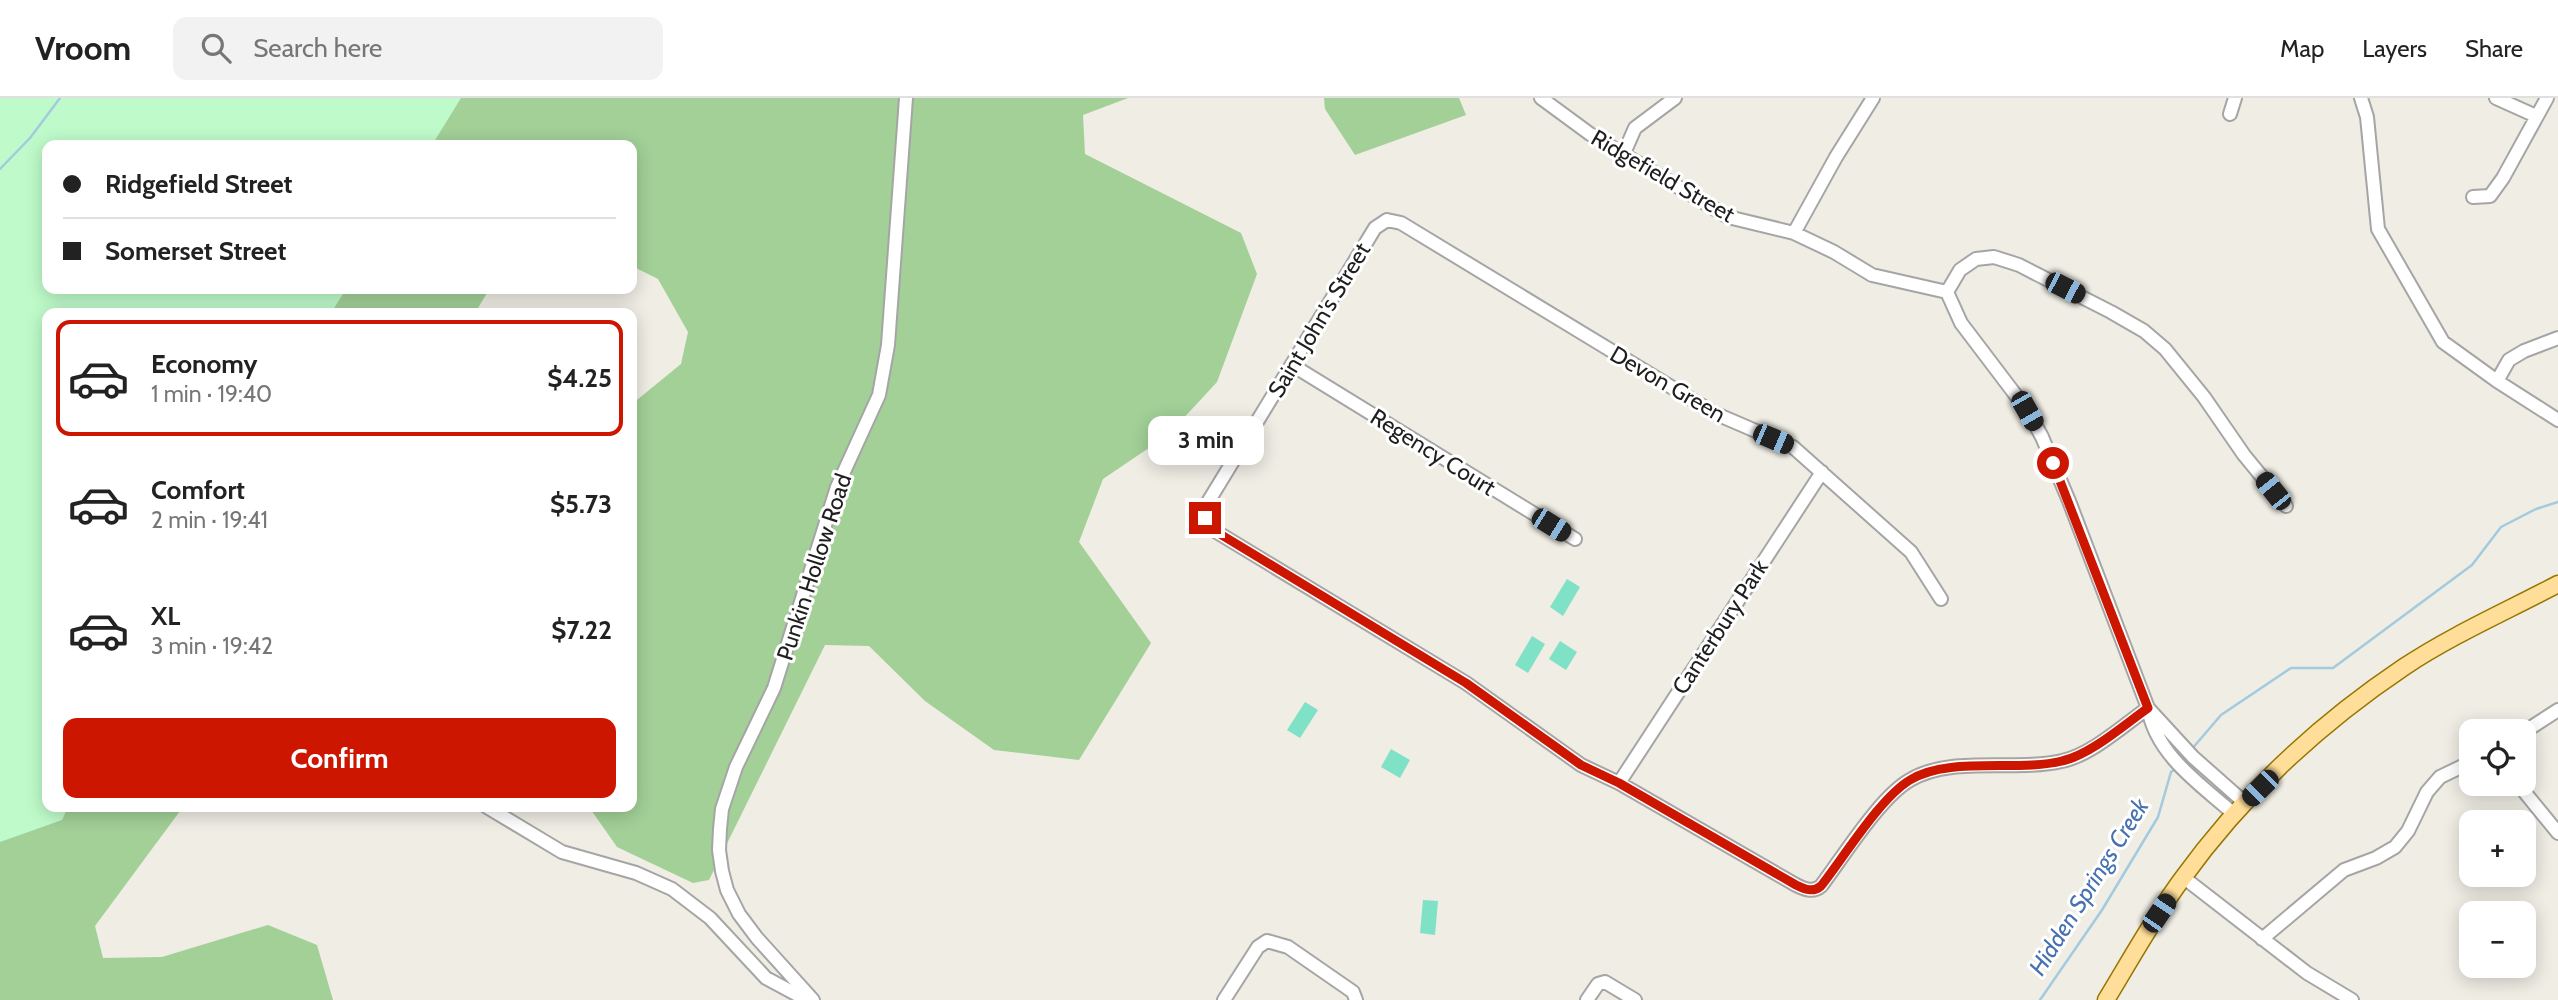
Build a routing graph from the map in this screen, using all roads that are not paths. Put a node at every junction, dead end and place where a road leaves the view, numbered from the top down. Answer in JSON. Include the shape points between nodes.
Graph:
{"nodes":[{"id":1,"x":906,"y":98,"type":"edge"},
{"id":2,"x":1541,"y":98,"type":"edge"},
{"id":3,"x":1675,"y":98,"type":"edge"},
{"id":4,"x":1872,"y":98,"type":"edge"},
{"id":5,"x":2235,"y":98,"type":"edge"},
{"id":6,"x":2361,"y":98,"type":"edge"},
{"id":7,"x":2496,"y":98,"type":"edge"},
{"id":8,"x":2547,"y":98,"type":"edge"},
{"id":9,"x":2230,"y":114,"type":"dead end"},
{"id":10,"x":2536,"y":116,"type":"junction"},
{"id":11,"x":1624,"y":153,"type":"junction"},
{"id":12,"x":2473,"y":197,"type":"dead end"},
{"id":13,"x":1401,"y":223,"type":"joint"},
{"id":14,"x":1794,"y":233,"type":"junction"},
{"id":15,"x":1947,"y":292,"type":"junction"},
{"id":16,"x":2558,"y":338,"type":"edge"},
{"id":17,"x":1292,"y":365,"type":"junction"},
{"id":18,"x":2497,"y":382,"type":"junction"},
{"id":19,"x":2558,"y":420,"type":"edge"},
{"id":20,"x":1822,"y":472,"type":"junction"},
{"id":21,"x":2286,"y":506,"type":"dead end"},
{"id":22,"x":1575,"y":539,"type":"dead end"},
{"id":23,"x":2558,"y":584,"type":"edge"},
{"id":24,"x":1941,"y":599,"type":"dead end"},
{"id":25,"x":2148,"y":708,"type":"junction"},
{"id":26,"x":2558,"y":710,"type":"edge"},
{"id":27,"x":2536,"y":724,"type":"edge"},
{"id":28,"x":2459,"y":768,"type":"edge"},
{"id":29,"x":1619,"y":783,"type":"junction"},
{"id":30,"x":2528,"y":796,"type":"edge"},
{"id":31,"x":2239,"y":809,"type":"junction"},
{"id":32,"x":495,"y":812,"type":"edge"},
{"id":33,"x":2558,"y":833,"type":"edge"},
{"id":34,"x":2183,"y":877,"type":"junction"},
{"id":35,"x":2262,"y":939,"type":"junction"},
{"id":36,"x":807,"y":1000,"type":"edge"},
{"id":37,"x":813,"y":1000,"type":"edge"},
{"id":38,"x":1224,"y":1000,"type":"edge"},
{"id":39,"x":1356,"y":1000,"type":"edge"},
{"id":40,"x":1587,"y":1000,"type":"edge"},
{"id":41,"x":1635,"y":1000,"type":"edge"},
{"id":42,"x":2106,"y":1000,"type":"edge"},
{"id":43,"x":2351,"y":1000,"type":"edge"}],
"edges":[{"from":1,"to":37,"type":"street","name":"Punkin Hollow Road","via":[[888,345],[879,395],[837,486],[774,688],[736,766],[722,809],[719,850],[727,890],[757,938]]},
{"from":2,"to":11,"type":"street","name":"Ridgefield Street"},
{"from":3,"to":11,"type":"street","via":[[1635,128]]},
{"from":4,"to":14,"type":"street"},
{"from":5,"to":9,"type":"street"},
{"from":6,"to":18,"type":"street","via":[[2367,117],[2378,229],[2442,342]]},
{"from":7,"to":10,"type":"street"},
{"from":8,"to":10,"type":"street"},
{"from":10,"to":12,"type":"street","via":[[2490,196]]},
{"from":11,"to":14,"type":"street","name":"Ridgefield Street","via":[[1728,217]]},
{"from":13,"to":17,"type":"street","name":"Saint John's Street","via":[[1387,220],[1375,228]]},
{"from":13,"to":20,"type":"street","name":"Devon Green","via":[[1713,413],[1793,447]]},
{"from":14,"to":15,"type":"street","name":"Ridgefield Street","via":[[1872,275]]},
{"from":15,"to":21,"type":"street","via":[[1959,270],[1976,259],[1994,257],[2019,265],[2144,331],[2204,397]]},
{"from":15,"to":25,"type":"street","via":[[1961,323],[2042,437]]},
{"from":16,"to":18,"type":"street","via":[[2509,360]]},
{"from":17,"to":22,"type":"street","name":"Regency Court"},
{"from":17,"to":29,"type":"street","name":"Saint John's Street","via":[[1205,507],[1207,525],[1466,683],[1581,765]]},
{"from":18,"to":19,"type":"street"},
{"from":20,"to":24,"type":"street","name":"Devon Green","via":[[1911,552]]},
{"from":20,"to":29,"type":"street","name":"Canterbury Park"},
{"from":23,"to":31,"type":"main road","via":[[2405,667],[2322,729]]},
{"from":25,"to":29,"type":"street","via":[[2064,761],[1931,770],[1916,776],[1895,790],[1817,890],[1796,885]]},
{"from":25,"to":31,"type":"street"},
{"from":25,"to":31,"type":"street","via":[[2151,728],[2171,757]]},
{"from":26,"to":27,"type":"street"},
{"from":28,"to":35,"type":"street","via":[[2440,777],[2427,792],[2395,847],[2344,870]]},
{"from":30,"to":33,"type":"street"},
{"from":31,"to":34,"type":"main road"},
{"from":32,"to":36,"type":"street","via":[[562,852],[636,873],[672,889],[710,918],[766,978]]},
{"from":34,"to":35,"type":"street"},
{"from":34,"to":42,"type":"main road"},
{"from":35,"to":43,"type":"street"},
{"from":38,"to":39,"type":"street","via":[[1258,947],[1267,941],[1288,947],[1353,992]]},
{"from":40,"to":41,"type":"street","via":[[1598,984],[1605,982]]}]}
